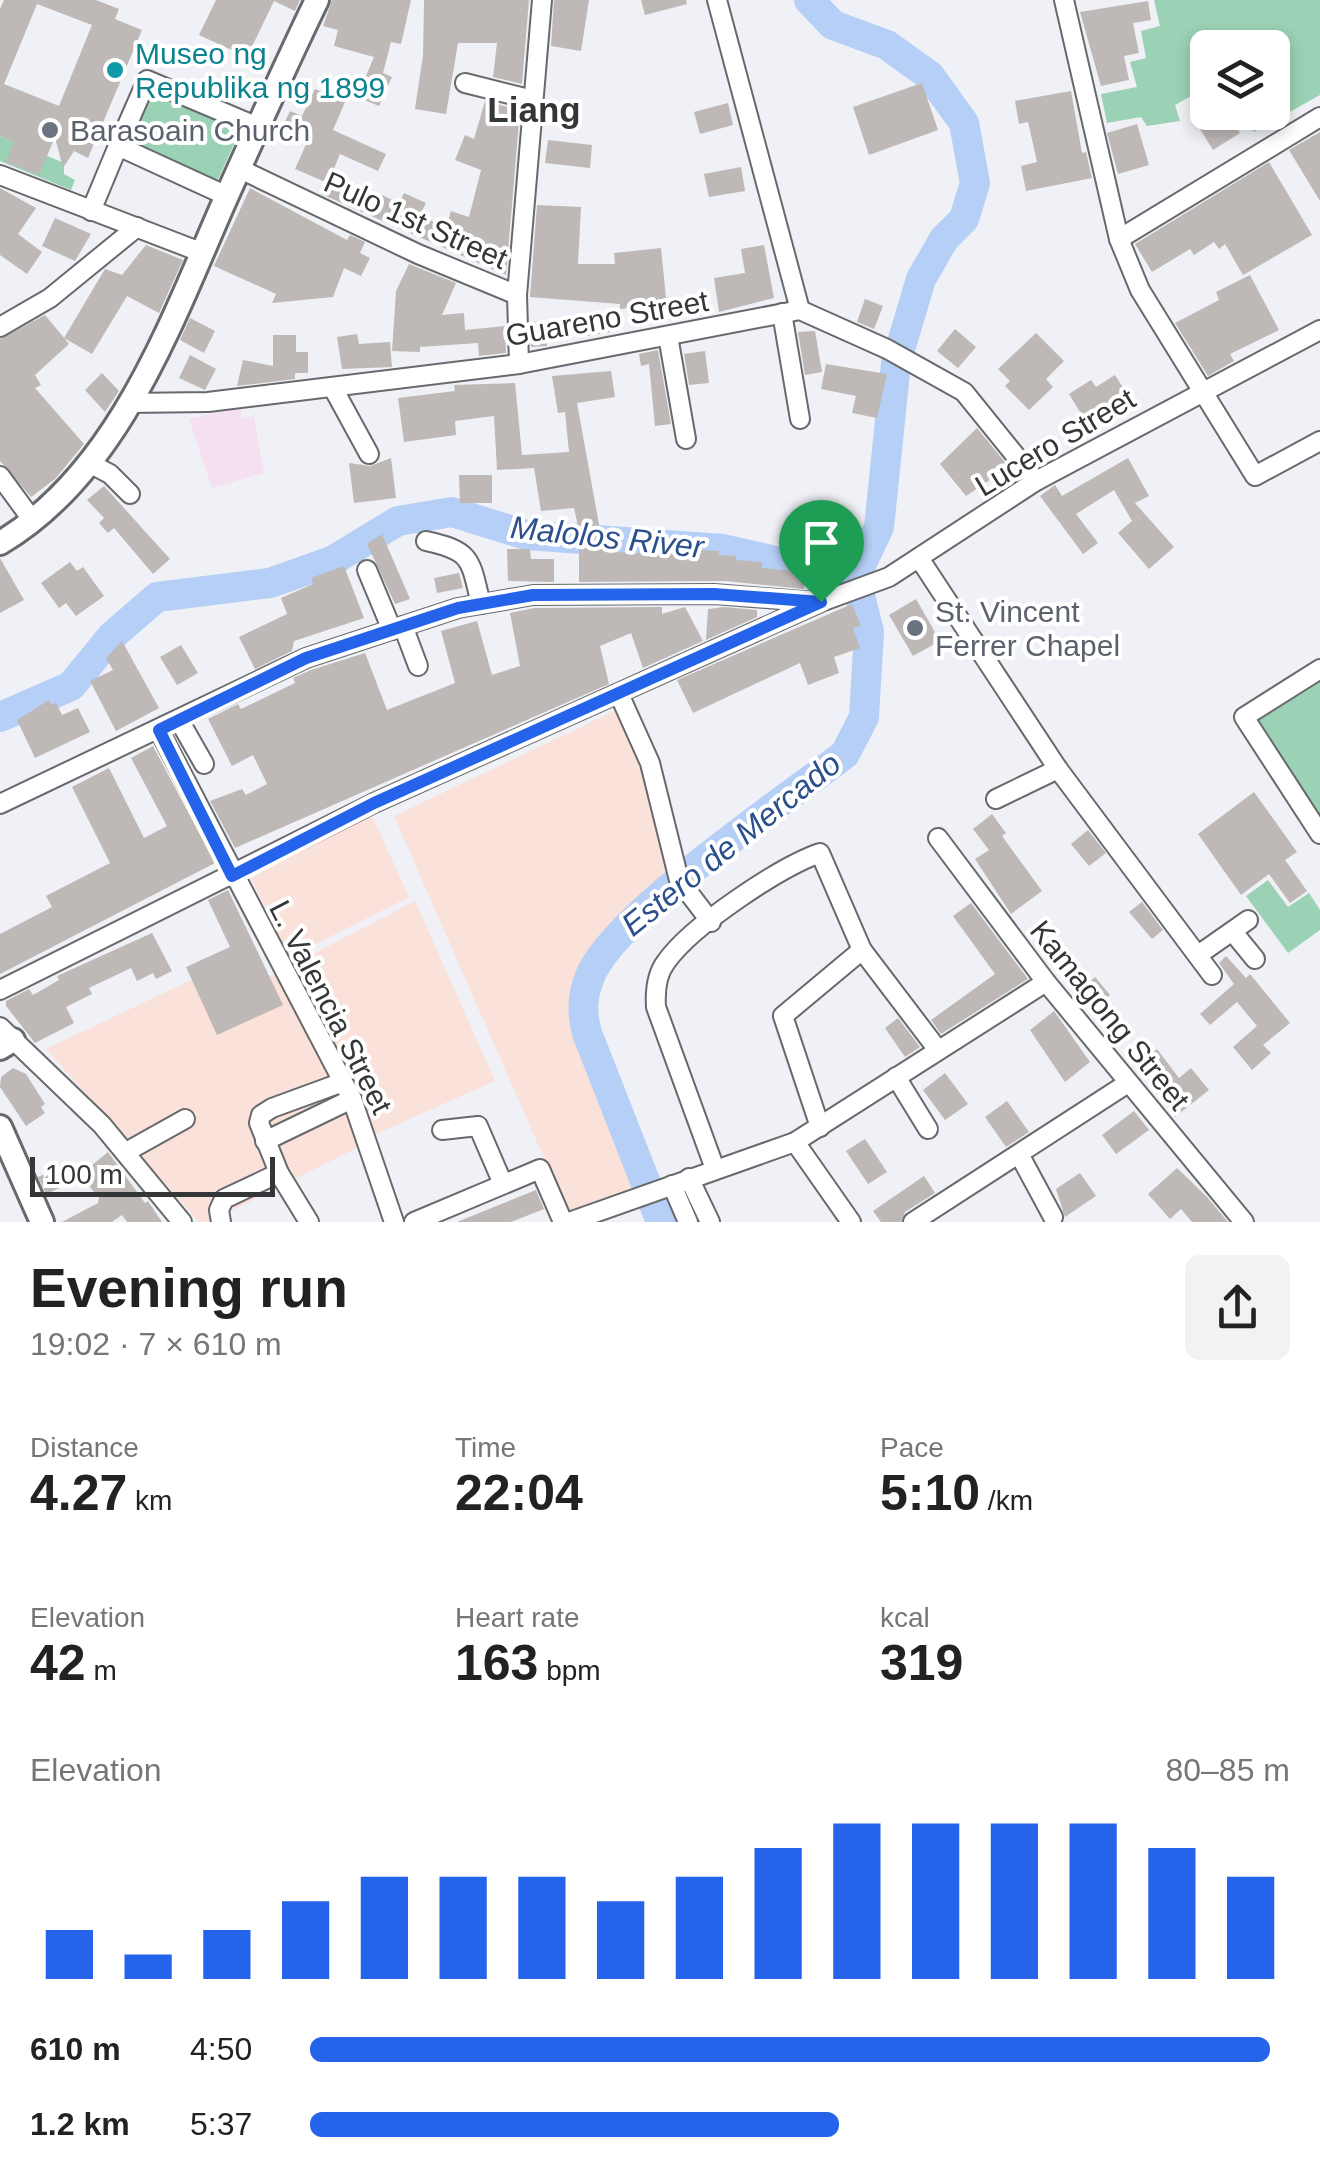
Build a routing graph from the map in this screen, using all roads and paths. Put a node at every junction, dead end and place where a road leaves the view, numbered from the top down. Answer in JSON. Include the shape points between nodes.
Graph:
{"nodes":[{"id":1,"x":317,"y":0,"type":"edge"},
{"id":2,"x":542,"y":0,"type":"edge"},
{"id":3,"x":716,"y":0,"type":"edge"},
{"id":4,"x":1064,"y":0,"type":"edge"},
{"id":5,"x":465,"y":83,"type":"dead end"},
{"id":6,"x":533,"y":100,"type":"junction"},
{"id":7,"x":1320,"y":117,"type":"edge"},
{"id":8,"x":258,"y":127,"type":"junction"},
{"id":9,"x":118,"y":146,"type":"junction"},
{"id":10,"x":240,"y":170,"type":"junction"},
{"id":11,"x":0,"y":175,"type":"edge"},
{"id":12,"x":227,"y":196,"type":"junction"},
{"id":13,"x":92,"y":210,"type":"junction"},
{"id":14,"x":138,"y":226,"type":"junction"},
{"id":15,"x":1118,"y":238,"type":"junction"},
{"id":16,"x":202,"y":253,"type":"junction"},
{"id":17,"x":517,"y":295,"type":"junction"},
{"id":18,"x":791,"y":312,"type":"junction"},
{"id":19,"x":0,"y":327,"type":"edge"},
{"id":20,"x":1320,"y":330,"type":"edge"},
{"id":21,"x":668,"y":336,"type":"junction"},
{"id":22,"x":518,"y":364,"type":"junction"},
{"id":23,"x":333,"y":388,"type":"junction"},
{"id":24,"x":1201,"y":389,"type":"junction"},
{"id":25,"x":128,"y":402,"type":"junction"},
{"id":26,"x":800,"y":419,"type":"dead end"},
{"id":27,"x":686,"y":439,"type":"dead end"},
{"id":28,"x":1317,"y":448,"type":"edge"},
{"id":29,"x":369,"y":454,"type":"dead end"},
{"id":30,"x":89,"y":463,"type":"junction"},
{"id":31,"x":0,"y":476,"type":"edge"},
{"id":32,"x":1036,"y":480,"type":"junction"},
{"id":33,"x":130,"y":494,"type":"dead end"},
{"id":34,"x":33,"y":520,"type":"junction"},
{"id":35,"x":426,"y":542,"type":"dead end"},
{"id":36,"x":0,"y":543,"type":"edge"},
{"id":37,"x":919,"y":558,"type":"junction"},
{"id":38,"x":366,"y":570,"type":"dead end"},
{"id":39,"x":821,"y":602,"type":"junction"},
{"id":40,"x":481,"y":604,"type":"junction"},
{"id":41,"x":397,"y":628,"type":"junction"},
{"id":42,"x":418,"y":666,"type":"dead end"},
{"id":43,"x":1320,"y":669,"type":"edge"},
{"id":44,"x":619,"y":694,"type":"junction"},
{"id":45,"x":179,"y":720,"type":"junction"},
{"id":46,"x":159,"y":730,"type":"junction"},
{"id":47,"x":204,"y":764,"type":"dead end"},
{"id":48,"x":1058,"y":769,"type":"junction"},
{"id":49,"x":996,"y":799,"type":"dead end"},
{"id":50,"x":0,"y":804,"type":"edge"},
{"id":51,"x":1320,"y":834,"type":"edge"},
{"id":52,"x":938,"y":838,"type":"dead end"},
{"id":53,"x":232,"y":876,"type":"junction"},
{"id":54,"x":711,"y":922,"type":"junction"},
{"id":55,"x":862,"y":950,"type":"junction"},
{"id":56,"x":1198,"y":955,"type":"junction"},
{"id":57,"x":1255,"y":959,"type":"dead end"},
{"id":58,"x":1212,"y":975,"type":"dead end"},
{"id":59,"x":1046,"y":982,"type":"junction"},
{"id":60,"x":0,"y":990,"type":"edge"},
{"id":61,"x":4,"y":1038,"type":"edge"},
{"id":62,"x":938,"y":1050,"type":"junction"},
{"id":63,"x":896,"y":1077,"type":"junction"},
{"id":64,"x":343,"y":1082,"type":"junction"},
{"id":65,"x":1128,"y":1083,"type":"junction"},
{"id":66,"x":352,"y":1100,"type":"junction"},
{"id":67,"x":185,"y":1119,"type":"dead end"},
{"id":68,"x":0,"y":1127,"type":"edge"},
{"id":69,"x":820,"y":1127,"type":"junction"},
{"id":70,"x":928,"y":1129,"type":"dead end"},
{"id":71,"x":442,"y":1130,"type":"dead end"},
{"id":72,"x":266,"y":1141,"type":"junction"},
{"id":73,"x":794,"y":1142,"type":"junction"},
{"id":74,"x":126,"y":1152,"type":"junction"},
{"id":75,"x":1018,"y":1154,"type":"junction"},
{"id":76,"x":716,"y":1170,"type":"junction"},
{"id":77,"x":279,"y":1174,"type":"junction"},
{"id":78,"x":503,"y":1184,"type":"junction"},
{"id":79,"x":673,"y":1184,"type":"junction"},
{"id":80,"x":944,"y":1214,"type":"edge"},
{"id":81,"x":1054,"y":1217,"type":"dead end"},
{"id":82,"x":173,"y":1219,"type":"edge"},
{"id":83,"x":42,"y":1222,"type":"edge"},
{"id":84,"x":221,"y":1222,"type":"edge"},
{"id":85,"x":309,"y":1222,"type":"edge"},
{"id":86,"x":394,"y":1222,"type":"edge"},
{"id":87,"x":414,"y":1222,"type":"edge"},
{"id":88,"x":566,"y":1222,"type":"edge"},
{"id":89,"x":688,"y":1222,"type":"edge"},
{"id":90,"x":710,"y":1222,"type":"edge"},
{"id":91,"x":851,"y":1222,"type":"edge"},
{"id":92,"x":913,"y":1222,"type":"edge"},
{"id":93,"x":1244,"y":1222,"type":"edge"}],
"edges":[{"from":1,"to":8,"type":"main road"},
{"from":2,"to":6,"type":"street"},
{"from":3,"to":18,"type":"street"},
{"from":4,"to":15,"type":"street"},
{"from":5,"to":6,"type":"street"},
{"from":6,"to":17,"type":"street"},
{"from":7,"to":15,"type":"street"},
{"from":8,"to":9,"type":"street","via":[[147,80]]},
{"from":8,"to":10,"type":"main road"},
{"from":9,"to":12,"type":"street"},
{"from":9,"to":13,"type":"street"},
{"from":10,"to":12,"type":"main road"},
{"from":10,"to":17,"type":"street","name":"Pulo 1st Street"},
{"from":11,"to":13,"type":"street"},
{"from":12,"to":16,"type":"main road"},
{"from":13,"to":14,"type":"street"},
{"from":14,"to":16,"type":"street"},
{"from":14,"to":19,"type":"street","via":[[50,298]]},
{"from":15,"to":24,"type":"street","via":[[1140,290]]},
{"from":16,"to":25,"type":"main road"},
{"from":17,"to":22,"type":"street"},
{"from":18,"to":21,"type":"street","name":"Guareno Street"},
{"from":18,"to":26,"type":"street"},
{"from":18,"to":32,"type":"street","via":[[887,349],[964,392]]},
{"from":20,"to":24,"type":"street","name":"Lucero Street"},
{"from":21,"to":22,"type":"street","name":"Guareno Street"},
{"from":21,"to":27,"type":"street"},
{"from":22,"to":23,"type":"street","name":"Guareno Street"},
{"from":23,"to":25,"type":"street","name":"Guareno Street","via":[[208,402]]},
{"from":23,"to":29,"type":"street"},
{"from":24,"to":28,"type":"street","via":[[1255,476]]},
{"from":24,"to":32,"type":"street","name":"Lucero Street"},
{"from":25,"to":30,"type":"main road"},
{"from":30,"to":33,"type":"street"},
{"from":30,"to":34,"type":"main road"},
{"from":31,"to":34,"type":"street"},
{"from":32,"to":37,"type":"street","name":"Lucero Street"},
{"from":34,"to":36,"type":"main road"},
{"from":35,"to":40,"type":"street","via":[[458,548],[469,558]]},
{"from":37,"to":39,"type":"street","name":"Lucero Street","via":[[889,577]]},
{"from":37,"to":48,"type":"street"},
{"from":38,"to":41,"type":"street"},
{"from":39,"to":40,"type":"street","via":[[694,594],[533,595]]},
{"from":39,"to":44,"type":"street"},
{"from":40,"to":41,"type":"street"},
{"from":41,"to":42,"type":"street"},
{"from":41,"to":45,"type":"street","via":[[306,658]]},
{"from":43,"to":51,"type":"street","via":[[1244,717]]},
{"from":44,"to":53,"type":"street","via":[[374,803]]},
{"from":44,"to":54,"type":"street","via":[[650,763],[679,880]]},
{"from":45,"to":46,"type":"street"},
{"from":45,"to":47,"type":"street"},
{"from":46,"to":50,"type":"street"},
{"from":46,"to":53,"type":"street","name":"L. Valencia Street"},
{"from":48,"to":49,"type":"street"},
{"from":48,"to":56,"type":"street"},
{"from":52,"to":59,"type":"street","name":"Kamagong Street"},
{"from":53,"to":60,"type":"street"},
{"from":53,"to":64,"type":"street","name":"L. Valencia Street"},
{"from":54,"to":55,"type":"street","via":[[787,864],[820,853]]},
{"from":54,"to":76,"type":"street","via":[[666,961],[655,986],[656,1007]]},
{"from":55,"to":62,"type":"street"},
{"from":55,"to":69,"type":"street","via":[[784,1016]]},
{"from":56,"to":57,"type":"street","via":[[1241,926]]},
{"from":56,"to":58,"type":"street"},
{"from":59,"to":62,"type":"street"},
{"from":59,"to":65,"type":"street","name":"Kamagong Street"},
{"from":61,"to":74,"type":"street"},
{"from":62,"to":63,"type":"street"},
{"from":63,"to":69,"type":"street"},
{"from":63,"to":70,"type":"street"},
{"from":64,"to":66,"type":"street","name":"L. Valencia Street"},
{"from":64,"to":72,"type":"street","via":[[261,1115]]},
{"from":65,"to":75,"type":"street"},
{"from":65,"to":93,"type":"street","name":"Kamagong Street"},
{"from":66,"to":72,"type":"street"},
{"from":66,"to":86,"type":"street","name":"L. Valencia Street"},
{"from":67,"to":74,"type":"street"},
{"from":68,"to":83,"type":"main road"},
{"from":69,"to":73,"type":"street"},
{"from":71,"to":78,"type":"street","via":[[478,1126]]},
{"from":72,"to":77,"type":"street"},
{"from":73,"to":76,"type":"street"},
{"from":73,"to":91,"type":"street"},
{"from":74,"to":82,"type":"street"},
{"from":75,"to":80,"type":"street"},
{"from":75,"to":81,"type":"street"},
{"from":76,"to":79,"type":"street"},
{"from":77,"to":84,"type":"street","via":[[224,1199]]},
{"from":77,"to":85,"type":"street"},
{"from":78,"to":87,"type":"street"},
{"from":78,"to":88,"type":"street","via":[[540,1169]]},
{"from":79,"to":88,"type":"street"},
{"from":79,"to":89,"type":"street"},
{"from":79,"to":90,"type":"street"},
{"from":80,"to":92,"type":"street"}]}
